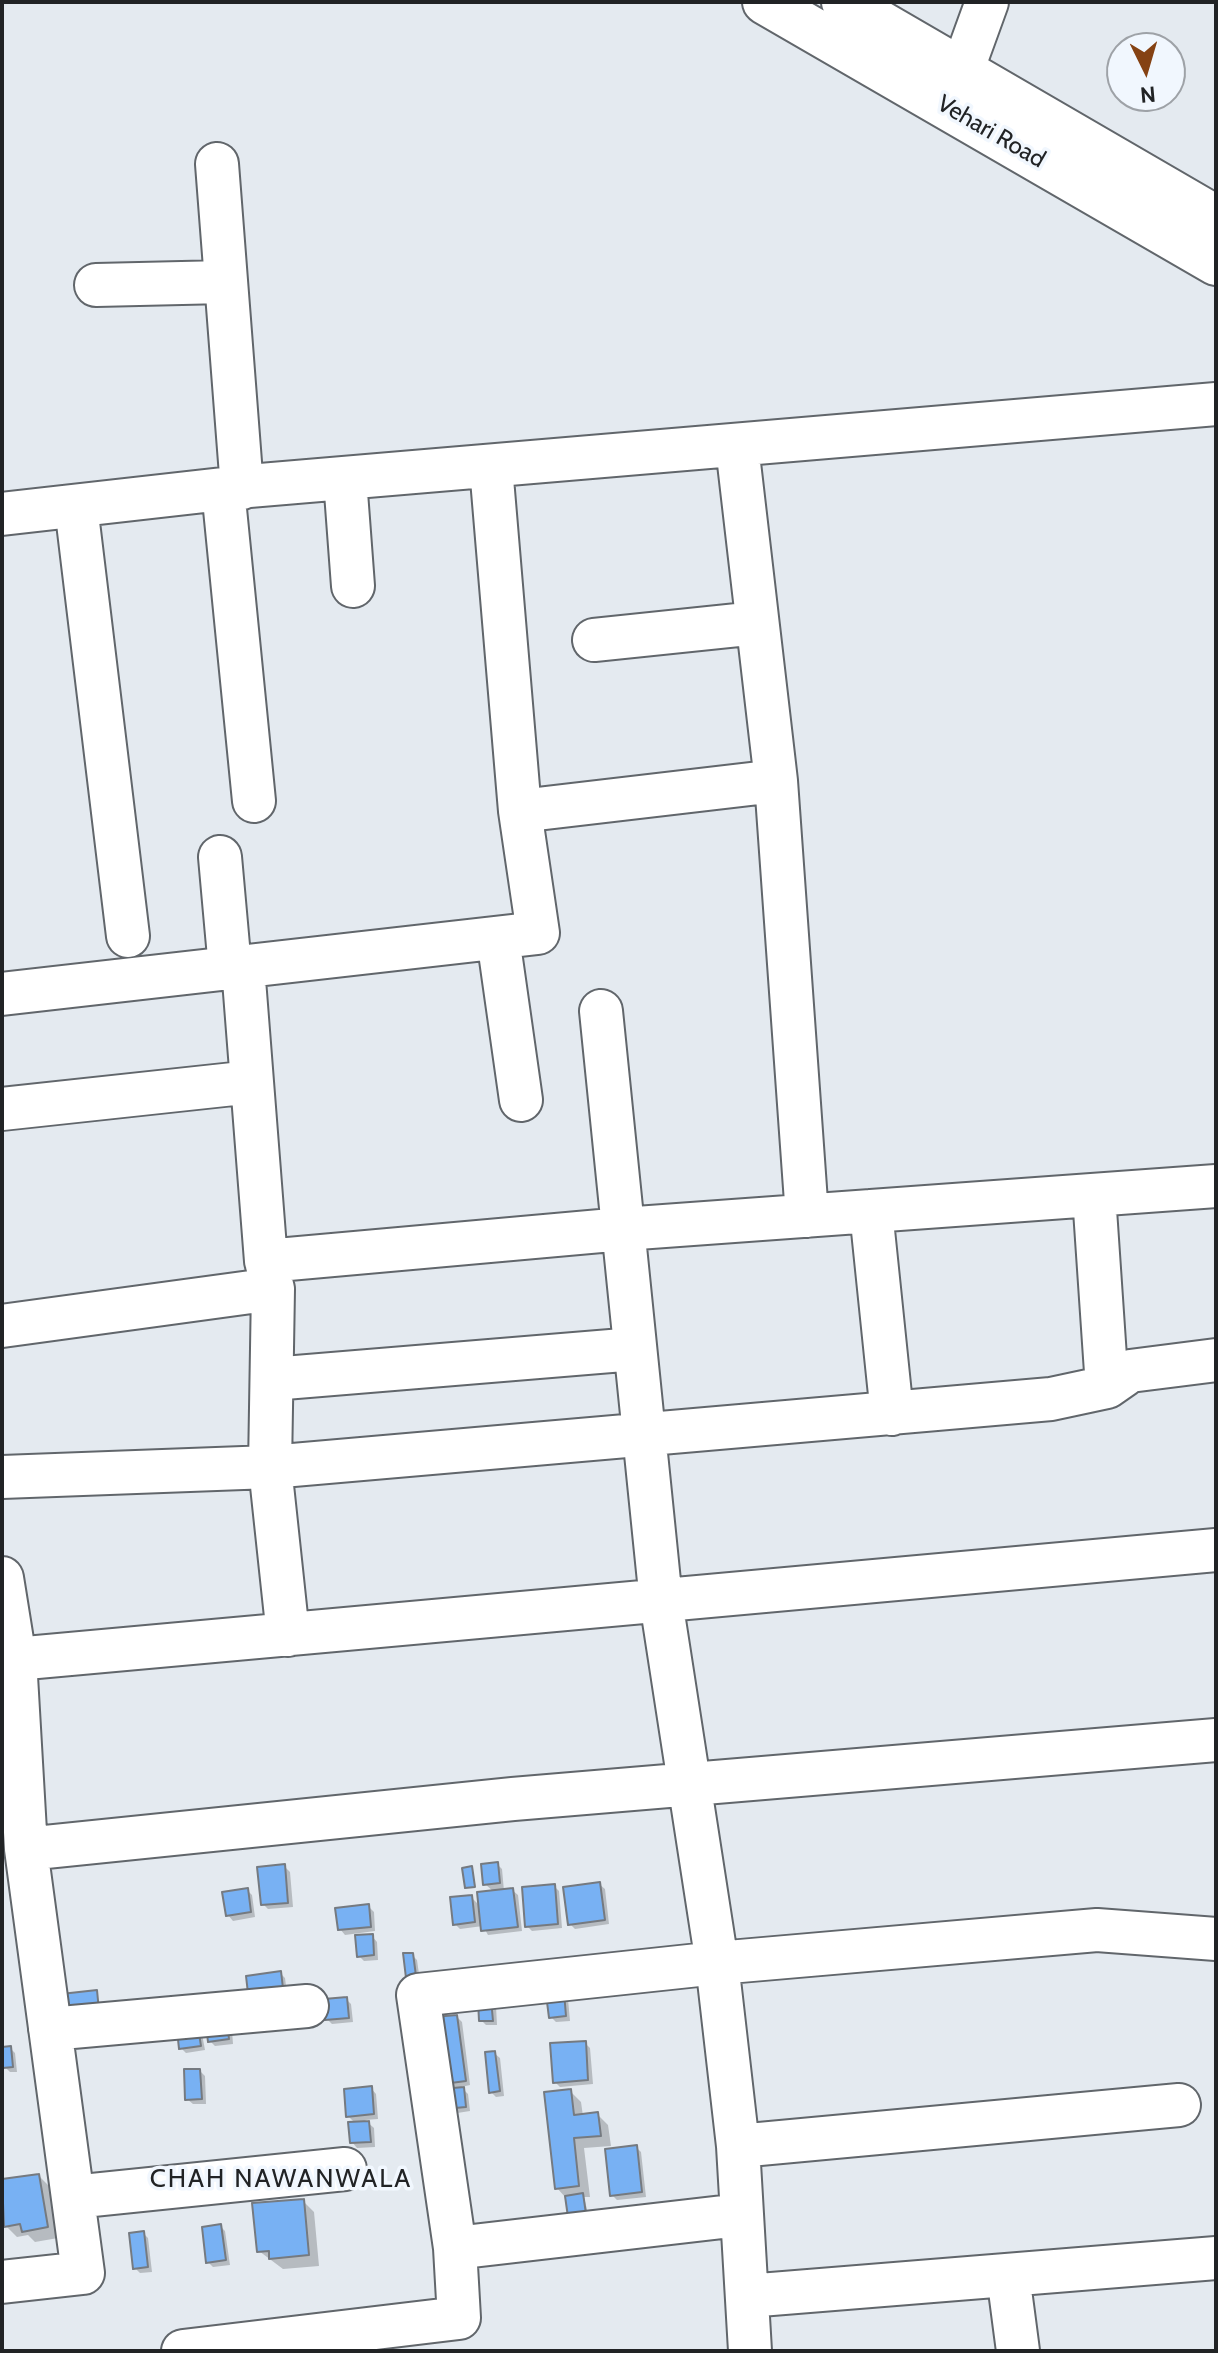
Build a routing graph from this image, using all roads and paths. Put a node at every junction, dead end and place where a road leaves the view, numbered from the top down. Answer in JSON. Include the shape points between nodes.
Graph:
{"nodes":[{"id":1,"x":765,"y":2,"type":"edge"},
{"id":2,"x":844,"y":2,"type":"edge"},
{"id":3,"x":987,"y":2,"type":"edge"},
{"id":4,"x":962,"y":71,"type":"junction"},
{"id":5,"x":217,"y":164,"type":"dead end"},
{"id":6,"x":1216,"y":218,"type":"edge"},
{"id":7,"x":1216,"y":263,"type":"edge"},
{"id":8,"x":225,"y":282,"type":"junction"},
{"id":9,"x":96,"y":285,"type":"dead end"},
{"id":10,"x":1216,"y":404,"type":"edge"},
{"id":11,"x":737,"y":446,"type":"junction"},
{"id":12,"x":491,"y":467,"type":"junction"},
{"id":13,"x":345,"y":479,"type":"junction"},
{"id":14,"x":232,"y":488,"type":"junction"},
{"id":15,"x":76,"y":506,"type":"junction"},
{"id":16,"x":2,"y":514,"type":"edge"},
{"id":17,"x":353,"y":586,"type":"dead end"},
{"id":18,"x":757,"y":623,"type":"junction"},
{"id":19,"x":594,"y":640,"type":"dead end"},
{"id":20,"x":776,"y":781,"type":"junction"},
{"id":21,"x":254,"y":801,"type":"dead end"},
{"id":22,"x":520,"y":811,"type":"junction"},
{"id":23,"x":220,"y":857,"type":"dead end"},
{"id":24,"x":128,"y":936,"type":"dead end"},
{"id":25,"x":498,"y":938,"type":"junction"},
{"id":26,"x":236,"y":968,"type":"junction"},
{"id":27,"x":2,"y":994,"type":"edge"},
{"id":28,"x":601,"y":1011,"type":"dead end"},
{"id":29,"x":252,"y":1082,"type":"junction"},
{"id":30,"x":521,"y":1100,"type":"dead end"},
{"id":31,"x":2,"y":1109,"type":"edge"},
{"id":32,"x":1216,"y":1186,"type":"edge"},
{"id":33,"x":1094,"y":1195,"type":"junction"},
{"id":34,"x":871,"y":1211,"type":"junction"},
{"id":35,"x":807,"y":1216,"type":"junction"},
{"id":36,"x":623,"y":1229,"type":"junction"},
{"id":37,"x":269,"y":1275,"type":"junction"},
{"id":38,"x":2,"y":1326,"type":"edge"},
{"id":39,"x":635,"y":1349,"type":"junction"},
{"id":40,"x":1216,"y":1360,"type":"edge"},
{"id":41,"x":272,"y":1379,"type":"junction"},
{"id":42,"x":1107,"y":1387,"type":"junction"},
{"id":43,"x":892,"y":1414,"type":"junction"},
{"id":44,"x":644,"y":1437,"type":"junction"},
{"id":45,"x":270,"y":1467,"type":"junction"},
{"id":46,"x":2,"y":1477,"type":"edge"},
{"id":47,"x":1216,"y":1550,"type":"edge"},
{"id":48,"x":2,"y":1578,"type":"edge"},
{"id":49,"x":661,"y":1601,"type":"junction"},
{"id":50,"x":288,"y":1635,"type":"junction"},
{"id":51,"x":15,"y":1659,"type":"junction"},
{"id":52,"x":1216,"y":1740,"type":"edge"},
{"id":53,"x":12,"y":1763,"type":"edge"},
{"id":54,"x":688,"y":1787,"type":"junction"},
{"id":55,"x":26,"y":1849,"type":"junction"},
{"id":56,"x":1216,"y":1939,"type":"edge"},
{"id":57,"x":717,"y":1963,"type":"junction"},
{"id":58,"x":307,"y":2006,"type":"dead end"},
{"id":59,"x":50,"y":2029,"type":"junction"},
{"id":60,"x":1179,"y":2105,"type":"dead end"},
{"id":61,"x":738,"y":2146,"type":"junction"},
{"id":62,"x":345,"y":2169,"type":"dead end"},
{"id":63,"x":73,"y":2197,"type":"junction"},
{"id":64,"x":740,"y":2215,"type":"junction"},
{"id":65,"x":455,"y":2248,"type":"junction"},
{"id":66,"x":1216,"y":2258,"type":"edge"},
{"id":67,"x":1008,"y":2275,"type":"junction"},
{"id":68,"x":2,"y":2282,"type":"edge"},
{"id":69,"x":747,"y":2296,"type":"junction"},
{"id":70,"x":183,"y":2351,"type":"edge"},
{"id":71,"x":750,"y":2351,"type":"edge"},
{"id":72,"x":1018,"y":2351,"type":"edge"}],
"edges":[{"from":1,"to":7,"type":"main road","name":"Vehari Road"},
{"from":2,"to":4,"type":"main road","name":"Vehari Road"},
{"from":3,"to":4,"type":"street"},
{"from":4,"to":6,"type":"main road","name":"Vehari Road"},
{"from":5,"to":8,"type":"street"},
{"from":8,"to":9,"type":"street"},
{"from":8,"to":14,"type":"street"},
{"from":10,"to":11,"type":"street"},
{"from":11,"to":12,"type":"street"},
{"from":11,"to":18,"type":"street"},
{"from":12,"to":13,"type":"street"},
{"from":12,"to":22,"type":"street"},
{"from":13,"to":14,"type":"street"},
{"from":13,"to":17,"type":"street"},
{"from":14,"to":15,"type":"street"},
{"from":14,"to":21,"type":"street"},
{"from":15,"to":16,"type":"street"},
{"from":15,"to":24,"type":"street"},
{"from":18,"to":19,"type":"street"},
{"from":18,"to":20,"type":"street"},
{"from":20,"to":22,"type":"street"},
{"from":20,"to":35,"type":"street"},
{"from":22,"to":25,"type":"street","via":[[538,933]]},
{"from":23,"to":26,"type":"street"},
{"from":25,"to":26,"type":"street"},
{"from":25,"to":30,"type":"street"},
{"from":26,"to":27,"type":"street"},
{"from":26,"to":29,"type":"street"},
{"from":28,"to":36,"type":"street"},
{"from":29,"to":31,"type":"street"},
{"from":29,"to":37,"type":"street"},
{"from":32,"to":33,"type":"street"},
{"from":33,"to":34,"type":"street"},
{"from":33,"to":42,"type":"street"},
{"from":34,"to":35,"type":"street"},
{"from":34,"to":43,"type":"street"},
{"from":35,"to":36,"type":"street"},
{"from":36,"to":37,"type":"street"},
{"from":36,"to":39,"type":"street"},
{"from":37,"to":38,"type":"street"},
{"from":37,"to":41,"type":"street"},
{"from":39,"to":41,"type":"street"},
{"from":39,"to":44,"type":"street"},
{"from":40,"to":42,"type":"street","via":[[1130,1371]]},
{"from":41,"to":45,"type":"street"},
{"from":42,"to":43,"type":"street","via":[[1051,1399]]},
{"from":43,"to":44,"type":"street"},
{"from":44,"to":45,"type":"street"},
{"from":44,"to":49,"type":"street"},
{"from":45,"to":46,"type":"street"},
{"from":45,"to":50,"type":"street"},
{"from":47,"to":49,"type":"street"},
{"from":48,"to":51,"type":"street"},
{"from":49,"to":50,"type":"street"},
{"from":49,"to":54,"type":"street"},
{"from":50,"to":51,"type":"street"},
{"from":51,"to":53,"type":"street"},
{"from":52,"to":54,"type":"street"},
{"from":53,"to":55,"type":"street"},
{"from":54,"to":55,"type":"street","via":[[513,1799]]},
{"from":54,"to":57,"type":"street"},
{"from":55,"to":59,"type":"street"},
{"from":56,"to":57,"type":"street","via":[[1097,1930]]},
{"from":57,"to":61,"type":"street"},
{"from":57,"to":65,"type":"street","via":[[418,1995]]},
{"from":58,"to":59,"type":"street"},
{"from":59,"to":63,"type":"street"},
{"from":60,"to":61,"type":"street"},
{"from":61,"to":64,"type":"street"},
{"from":62,"to":63,"type":"street"},
{"from":63,"to":68,"type":"street","via":[[83,2273]]},
{"from":64,"to":65,"type":"street"},
{"from":64,"to":69,"type":"street"},
{"from":65,"to":70,"type":"street","via":[[459,2318]]},
{"from":66,"to":67,"type":"street"},
{"from":67,"to":69,"type":"street"},
{"from":67,"to":72,"type":"street"},
{"from":69,"to":71,"type":"street"}]}
